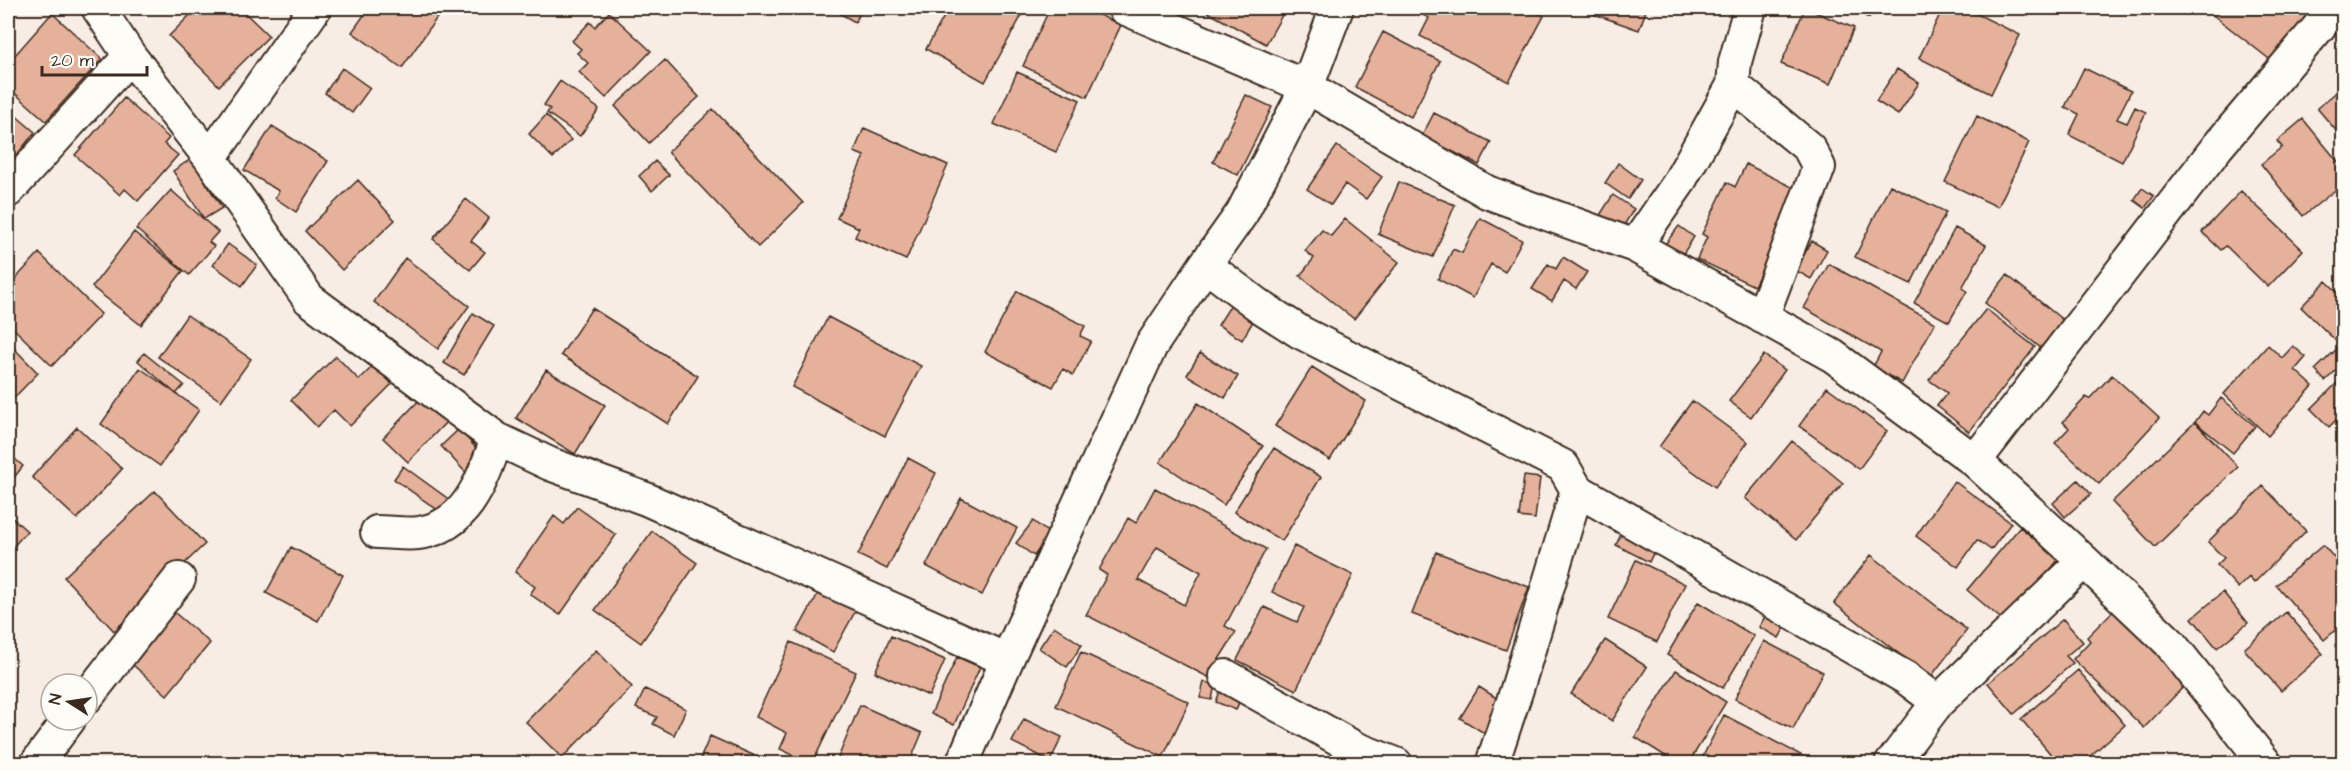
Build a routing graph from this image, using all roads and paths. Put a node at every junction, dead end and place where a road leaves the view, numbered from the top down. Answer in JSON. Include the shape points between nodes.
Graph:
{"nodes":[{"id":1,"x":99,"y":8,"type":"edge"},
{"id":2,"x":315,"y":8,"type":"edge"},
{"id":3,"x":1124,"y":8,"type":"edge"},
{"id":4,"x":1337,"y":8,"type":"edge"},
{"id":5,"x":1750,"y":8,"type":"edge"},
{"id":6,"x":2335,"y":8,"type":"edge"},
{"id":7,"x":130,"y":56,"type":"junction"},
{"id":8,"x":1733,"y":86,"type":"junction"},
{"id":9,"x":1307,"y":87,"type":"junction"},
{"id":10,"x":210,"y":158,"type":"junction"},
{"id":11,"x":8,"y":191,"type":"edge"},
{"id":12,"x":1635,"y":246,"type":"junction"},
{"id":13,"x":1204,"y":265,"type":"junction"},
{"id":14,"x":1762,"y":317,"type":"junction"},
{"id":15,"x":498,"y":440,"type":"junction"},
{"id":16,"x":1975,"y":461,"type":"junction"},
{"id":17,"x":1577,"y":490,"type":"junction"},
{"id":18,"x":377,"y":532,"type":"dead end"},
{"id":19,"x":2084,"y":561,"type":"junction"},
{"id":20,"x":179,"y":579,"type":"dead end"},
{"id":21,"x":1007,"y":660,"type":"junction"},
{"id":22,"x":1226,"y":676,"type":"dead end"},
{"id":23,"x":99,"y":682,"type":"edge"},
{"id":24,"x":1938,"y":702,"type":"junction"},
{"id":25,"x":60,"y":732,"type":"edge"},
{"id":26,"x":36,"y":764,"type":"edge"},
{"id":27,"x":962,"y":764,"type":"edge"},
{"id":28,"x":1396,"y":764,"type":"edge"},
{"id":29,"x":1492,"y":764,"type":"edge"},
{"id":30,"x":1891,"y":764,"type":"edge"},
{"id":31,"x":2266,"y":764,"type":"edge"}],
"edges":[{"from":1,"to":7,"type":"street"},
{"from":2,"to":10,"type":"street"},
{"from":3,"to":9,"type":"street"},
{"from":4,"to":9,"type":"street"},
{"from":5,"to":8,"type":"street","via":[[1735,62]]},
{"from":6,"to":16,"type":"street","via":[[2218,146]]},
{"from":7,"to":10,"type":"street"},
{"from":7,"to":11,"type":"street"},
{"from":8,"to":12,"type":"street","via":[[1678,184]]},
{"from":8,"to":14,"type":"street","via":[[1809,148],[1818,167]]},
{"from":9,"to":12,"type":"street","via":[[1487,192]]},
{"from":9,"to":13,"type":"street","via":[[1242,213]]},
{"from":10,"to":15,"type":"street","via":[[309,299]]},
{"from":12,"to":14,"type":"street"},
{"from":13,"to":17,"type":"street","via":[[1300,332],[1563,466]]},
{"from":13,"to":21,"type":"street","via":[[1151,346]]},
{"from":14,"to":16,"type":"street","via":[[1833,356]]},
{"from":15,"to":18,"type":"street","via":[[478,489],[451,522],[419,533]]},
{"from":15,"to":21,"type":"street","via":[[550,464],[646,498]]},
{"from":16,"to":19,"type":"street"},
{"from":17,"to":24,"type":"street","via":[[1905,678]]},
{"from":17,"to":29,"type":"street"},
{"from":19,"to":24,"type":"street"},
{"from":19,"to":31,"type":"street","via":[[2169,642]]},
{"from":20,"to":23,"type":"street"},
{"from":21,"to":27,"type":"street"},
{"from":22,"to":28,"type":"street","via":[[1355,748]]},
{"from":24,"to":30,"type":"street"},
{"from":25,"to":26,"type":"street"}]}
